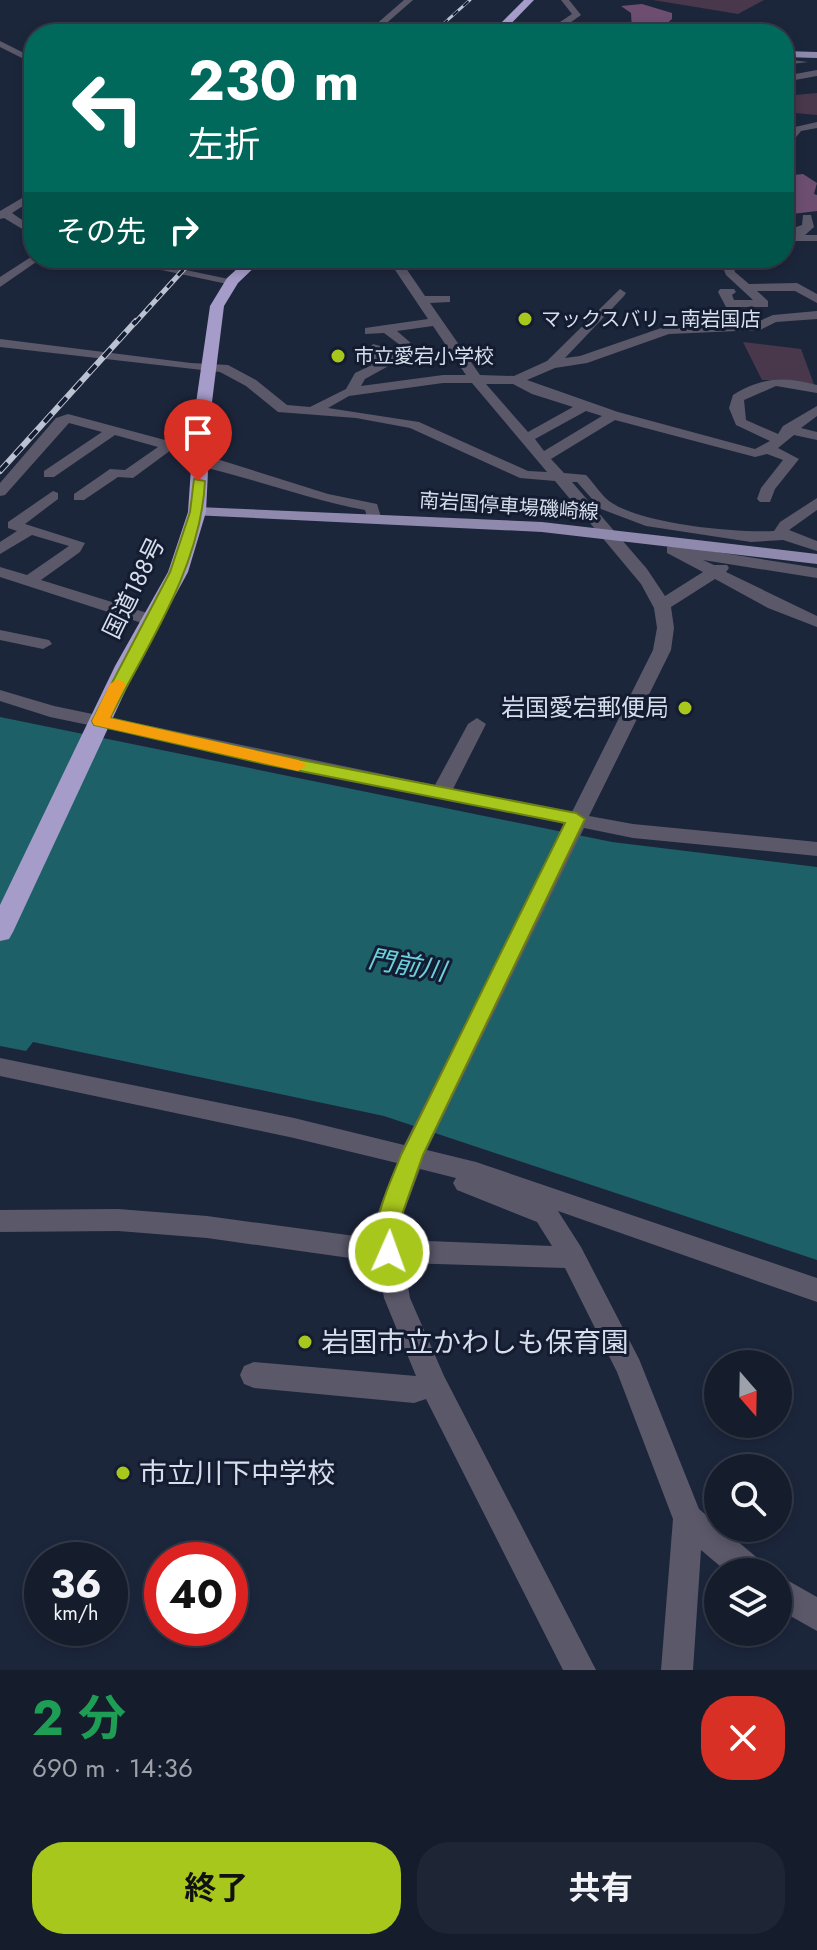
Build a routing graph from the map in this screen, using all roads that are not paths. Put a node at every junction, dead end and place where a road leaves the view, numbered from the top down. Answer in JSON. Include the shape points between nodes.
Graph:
{"nodes":[{"id":1,"x":409,"y":0,"type":"edge"},
{"id":2,"x":529,"y":0,"type":"edge"},
{"id":3,"x":565,"y":0,"type":"edge"},
{"id":4,"x":381,"y":24,"type":"edge"},
{"id":5,"x":507,"y":24,"type":"edge"},
{"id":6,"x":563,"y":24,"type":"edge"},
{"id":7,"x":0,"y":44,"type":"edge"},
{"id":8,"x":794,"y":54,"type":"edge"},
{"id":9,"x":817,"y":55,"type":"edge"},
{"id":10,"x":24,"y":56,"type":"edge"},
{"id":11,"x":794,"y":62,"type":"edge"},
{"id":12,"x":804,"y":62,"type":"dead end"},
{"id":13,"x":817,"y":73,"type":"edge"},
{"id":14,"x":794,"y":77,"type":"edge"},
{"id":15,"x":817,"y":125,"type":"edge"},
{"id":16,"x":805,"y":126,"type":"junction"},
{"id":17,"x":817,"y":134,"type":"edge"},
{"id":18,"x":794,"y":135,"type":"edge"},
{"id":19,"x":24,"y":200,"type":"edge"},
{"id":20,"x":2,"y":214,"type":"edge"},
{"id":21,"x":807,"y":217,"type":"dead end"},
{"id":22,"x":24,"y":227,"type":"edge"},
{"id":23,"x":794,"y":238,"type":"edge"},
{"id":24,"x":801,"y":238,"type":"junction"},
{"id":25,"x":817,"y":238,"type":"edge"},
{"id":26,"x":817,"y":255,"type":"edge"},
{"id":27,"x":24,"y":265,"type":"edge"},
{"id":28,"x":164,"y":268,"type":"edge"},
{"id":29,"x":246,"y":268,"type":"edge"},
{"id":30,"x":400,"y":268,"type":"edge"},
{"id":31,"x":728,"y":268,"type":"edge"},
{"id":32,"x":1,"y":281,"type":"edge"},
{"id":33,"x":232,"y":281,"type":"junction"},
{"id":34,"x":745,"y":288,"type":"junction"},
{"id":35,"x":730,"y":292,"type":"dead end"},
{"id":36,"x":620,"y":293,"type":"dead end"},
{"id":37,"x":446,"y":299,"type":"dead end"},
{"id":38,"x":421,"y":300,"type":"junction"},
{"id":39,"x":817,"y":300,"type":"edge"},
{"id":40,"x":764,"y":304,"type":"junction"},
{"id":41,"x":817,"y":315,"type":"edge"},
{"id":42,"x":435,"y":322,"type":"junction"},
{"id":43,"x":387,"y":329,"type":"junction"},
{"id":44,"x":369,"y":331,"type":"dead end"},
{"id":45,"x":0,"y":342,"type":"edge"},
{"id":46,"x":378,"y":347,"type":"dead end"},
{"id":47,"x":385,"y":363,"type":"junction"},
{"id":48,"x":552,"y":364,"type":"junction"},
{"id":49,"x":209,"y":367,"type":"junction"},
{"id":50,"x":476,"y":380,"type":"junction"},
{"id":51,"x":516,"y":380,"type":"junction"},
{"id":52,"x":817,"y":389,"type":"edge"},
{"id":53,"x":351,"y":392,"type":"junction"},
{"id":54,"x":584,"y":406,"type":"junction"},
{"id":55,"x":817,"y":410,"type":"edge"},
{"id":56,"x":309,"y":413,"type":"junction"},
{"id":57,"x":613,"y":415,"type":"junction"},
{"id":58,"x":115,"y":429,"type":"junction"},
{"id":59,"x":817,"y":436,"type":"edge"},
{"id":60,"x":527,"y":438,"type":"junction"},
{"id":61,"x":779,"y":439,"type":"junction"},
{"id":62,"x":168,"y":446,"type":"junction"},
{"id":63,"x":544,"y":457,"type":"junction"},
{"id":64,"x":200,"y":458,"type":"junction"},
{"id":65,"x":49,"y":474,"type":"dead end"},
{"id":66,"x":561,"y":477,"type":"junction"},
{"id":67,"x":0,"y":492,"type":"edge"},
{"id":68,"x":53,"y":496,"type":"dead end"},
{"id":69,"x":79,"y":497,"type":"dead end"},
{"id":70,"x":765,"y":499,"type":"dead end"},
{"id":71,"x":817,"y":503,"type":"edge"},
{"id":72,"x":197,"y":512,"type":"junction"},
{"id":73,"x":373,"y":517,"type":"junction"},
{"id":74,"x":29,"y":530,"type":"junction"},
{"id":75,"x":609,"y":533,"type":"junction"},
{"id":76,"x":784,"y":535,"type":"junction"},
{"id":77,"x":817,"y":546,"type":"edge"},
{"id":78,"x":0,"y":549,"type":"edge"},
{"id":79,"x":737,"y":559,"type":"junction"},
{"id":80,"x":817,"y":559,"type":"edge"},
{"id":81,"x":0,"y":572,"type":"edge"},
{"id":82,"x":714,"y":572,"type":"junction"},
{"id":83,"x":817,"y":573,"type":"edge"},
{"id":84,"x":28,"y":582,"type":"junction"},
{"id":85,"x":664,"y":604,"type":"junction"},
{"id":86,"x":151,"y":620,"type":"junction"},
{"id":87,"x":817,"y":622,"type":"edge"},
{"id":88,"x":0,"y":635,"type":"edge"},
{"id":89,"x":43,"y":644,"type":"dead end"},
{"id":90,"x":0,"y":695,"type":"edge"},
{"id":91,"x":477,"y":724,"type":"dead end"},
{"id":92,"x":98,"y":726,"type":"junction"},
{"id":93,"x":441,"y":793,"type":"junction"},
{"id":94,"x":575,"y":823,"type":"junction"},
{"id":95,"x":817,"y":849,"type":"edge"},
{"id":96,"x":0,"y":932,"type":"edge"},
{"id":97,"x":0,"y":1067,"type":"edge"},
{"id":98,"x":420,"y":1152,"type":"junction"},
{"id":99,"x":0,"y":1221,"type":"edge"},
{"id":100,"x":389,"y":1252,"type":"junction"},
{"id":101,"x":572,"y":1255,"type":"junction"},
{"id":102,"x":817,"y":1290,"type":"edge"},
{"id":103,"x":254,"y":1375,"type":"dead end"},
{"id":104,"x":433,"y":1384,"type":"junction"},
{"id":105,"x":688,"y":1519,"type":"junction"},
{"id":106,"x":734,"y":1558,"type":"edge"},
{"id":107,"x":792,"y":1600,"type":"edge"},
{"id":108,"x":817,"y":1615,"type":"edge"},
{"id":109,"x":580,"y":1670,"type":"edge"},
{"id":110,"x":677,"y":1670,"type":"edge"}],
"edges":[{"from":1,"to":4,"type":"street"},
{"from":2,"to":5,"type":"highway"},
{"from":3,"to":6,"type":"street","via":[[577,15]]},
{"from":7,"to":10,"type":"street"},
{"from":8,"to":9,"type":"main road"},
{"from":11,"to":12,"type":"street"},
{"from":13,"to":14,"type":"street"},
{"from":15,"to":16,"type":"street"},
{"from":16,"to":17,"type":"street"},
{"from":16,"to":18,"type":"street"},
{"from":19,"to":20,"type":"street"},
{"from":20,"to":22,"type":"street"},
{"from":21,"to":24,"type":"street"},
{"from":23,"to":24,"type":"street"},
{"from":24,"to":25,"type":"street"},
{"from":24,"to":26,"type":"street"},
{"from":27,"to":32,"type":"street"},
{"from":28,"to":33,"type":"street"},
{"from":29,"to":33,"type":"highway","name":"国道188号"},
{"from":30,"to":38,"type":"street"},
{"from":31,"to":34,"type":"street"},
{"from":33,"to":49,"type":"highway","name":"国道188号","via":[[217,306]]},
{"from":34,"to":39,"type":"street","via":[[781,281]]},
{"from":34,"to":40,"type":"street"},
{"from":35,"to":40,"type":"street","via":[[724,292],[730,304]]},
{"from":36,"to":48,"type":"street"},
{"from":37,"to":38,"type":"street"},
{"from":38,"to":42,"type":"street"},
{"from":39,"to":40,"type":"street","via":[[779,307]]},
{"from":41,"to":48,"type":"street","via":[[773,319],[760,326],[667,330],[582,360]]},
{"from":42,"to":43,"type":"street"},
{"from":42,"to":50,"type":"street"},
{"from":43,"to":44,"type":"street"},
{"from":43,"to":47,"type":"street","via":[[406,344],[406,353]]},
{"from":45,"to":49,"type":"street"},
{"from":46,"to":47,"type":"street","via":[[367,360]]},
{"from":47,"to":53,"type":"street","via":[[360,376]]},
{"from":48,"to":51,"type":"street"},
{"from":49,"to":56,"type":"street","via":[[236,373],[283,409]]},
{"from":49,"to":64,"type":"highway","name":"国道188号"},
{"from":50,"to":51,"type":"street"},
{"from":50,"to":53,"type":"street","via":[[421,381]]},
{"from":50,"to":60,"type":"street"},
{"from":51,"to":54,"type":"street"},
{"from":52,"to":61,"type":"street","via":[[790,381],[760,382],[738,398],[740,424]]},
{"from":53,"to":56,"type":"street"},
{"from":54,"to":57,"type":"street"},
{"from":54,"to":60,"type":"street"},
{"from":55,"to":61,"type":"street","via":[[801,417]]},
{"from":56,"to":66,"type":"street","via":[[356,414],[414,425],[525,475]]},
{"from":57,"to":61,"type":"street","via":[[755,453]]},
{"from":57,"to":63,"type":"street"},
{"from":58,"to":62,"type":"street"},
{"from":58,"to":65,"type":"street"},
{"from":58,"to":67,"type":"street","via":[[78,418],[61,421]]},
{"from":59,"to":61,"type":"street"},
{"from":60,"to":63,"type":"street"},
{"from":61,"to":70,"type":"street","via":[[792,459]]},
{"from":62,"to":64,"type":"street"},
{"from":62,"to":69,"type":"street","via":[[128,475],[115,472]]},
{"from":63,"to":66,"type":"street"},
{"from":64,"to":72,"type":"highway","name":"国道188号"},
{"from":64,"to":73,"type":"street","via":[[325,498],[372,507]]},
{"from":66,"to":75,"type":"street"},
{"from":66,"to":76,"type":"street","via":[[581,478],[606,506],[663,526],[751,537]]},
{"from":68,"to":74,"type":"street","via":[[13,525]]},
{"from":71,"to":76,"type":"street","via":[[785,525]]},
{"from":72,"to":73,"type":"main road","name":"南岩国停車場磯崎線"},
{"from":72,"to":86,"type":"highway","name":"国道188号","via":[[178,572]]},
{"from":73,"to":75,"type":"main road","name":"南岩国停車場磯崎線"},
{"from":74,"to":78,"type":"street"},
{"from":74,"to":84,"type":"street","via":[[75,546]]},
{"from":75,"to":80,"type":"main road","name":"南岩国停車場磯崎線"},
{"from":75,"to":85,"type":"street"},
{"from":76,"to":77,"type":"street"},
{"from":79,"to":82,"type":"street"},
{"from":79,"to":82,"type":"street","via":[[673,550]]},
{"from":79,"to":83,"type":"street"},
{"from":81,"to":84,"type":"street"},
{"from":82,"to":85,"type":"street"},
{"from":82,"to":87,"type":"street"},
{"from":84,"to":86,"type":"street"},
{"from":85,"to":94,"type":"street","via":[[667,633],[662,650]]},
{"from":86,"to":92,"type":"highway","name":"国道188号"},
{"from":88,"to":89,"type":"street"},
{"from":90,"to":92,"type":"street"},
{"from":91,"to":93,"type":"street"},
{"from":92,"to":93,"type":"street"},
{"from":92,"to":96,"type":"highway","name":"国道188号"},
{"from":93,"to":94,"type":"street"},
{"from":94,"to":95,"type":"street"},
{"from":94,"to":98,"type":"street"},
{"from":97,"to":98,"type":"street"},
{"from":98,"to":100,"type":"street","via":[[391,1212]]},
{"from":98,"to":101,"type":"street","via":[[448,1176],[546,1214]]},
{"from":98,"to":102,"type":"street"},
{"from":99,"to":100,"type":"street","via":[[118,1220],[207,1227]]},
{"from":100,"to":101,"type":"street"},
{"from":100,"to":104,"type":"street","via":[[397,1298]]},
{"from":101,"to":105,"type":"street","via":[[629,1368]]},
{"from":103,"to":104,"type":"street","via":[[414,1390]]},
{"from":104,"to":109,"type":"street"},
{"from":105,"to":106,"type":"street"},
{"from":105,"to":110,"type":"street"},
{"from":107,"to":108,"type":"street"}]}
